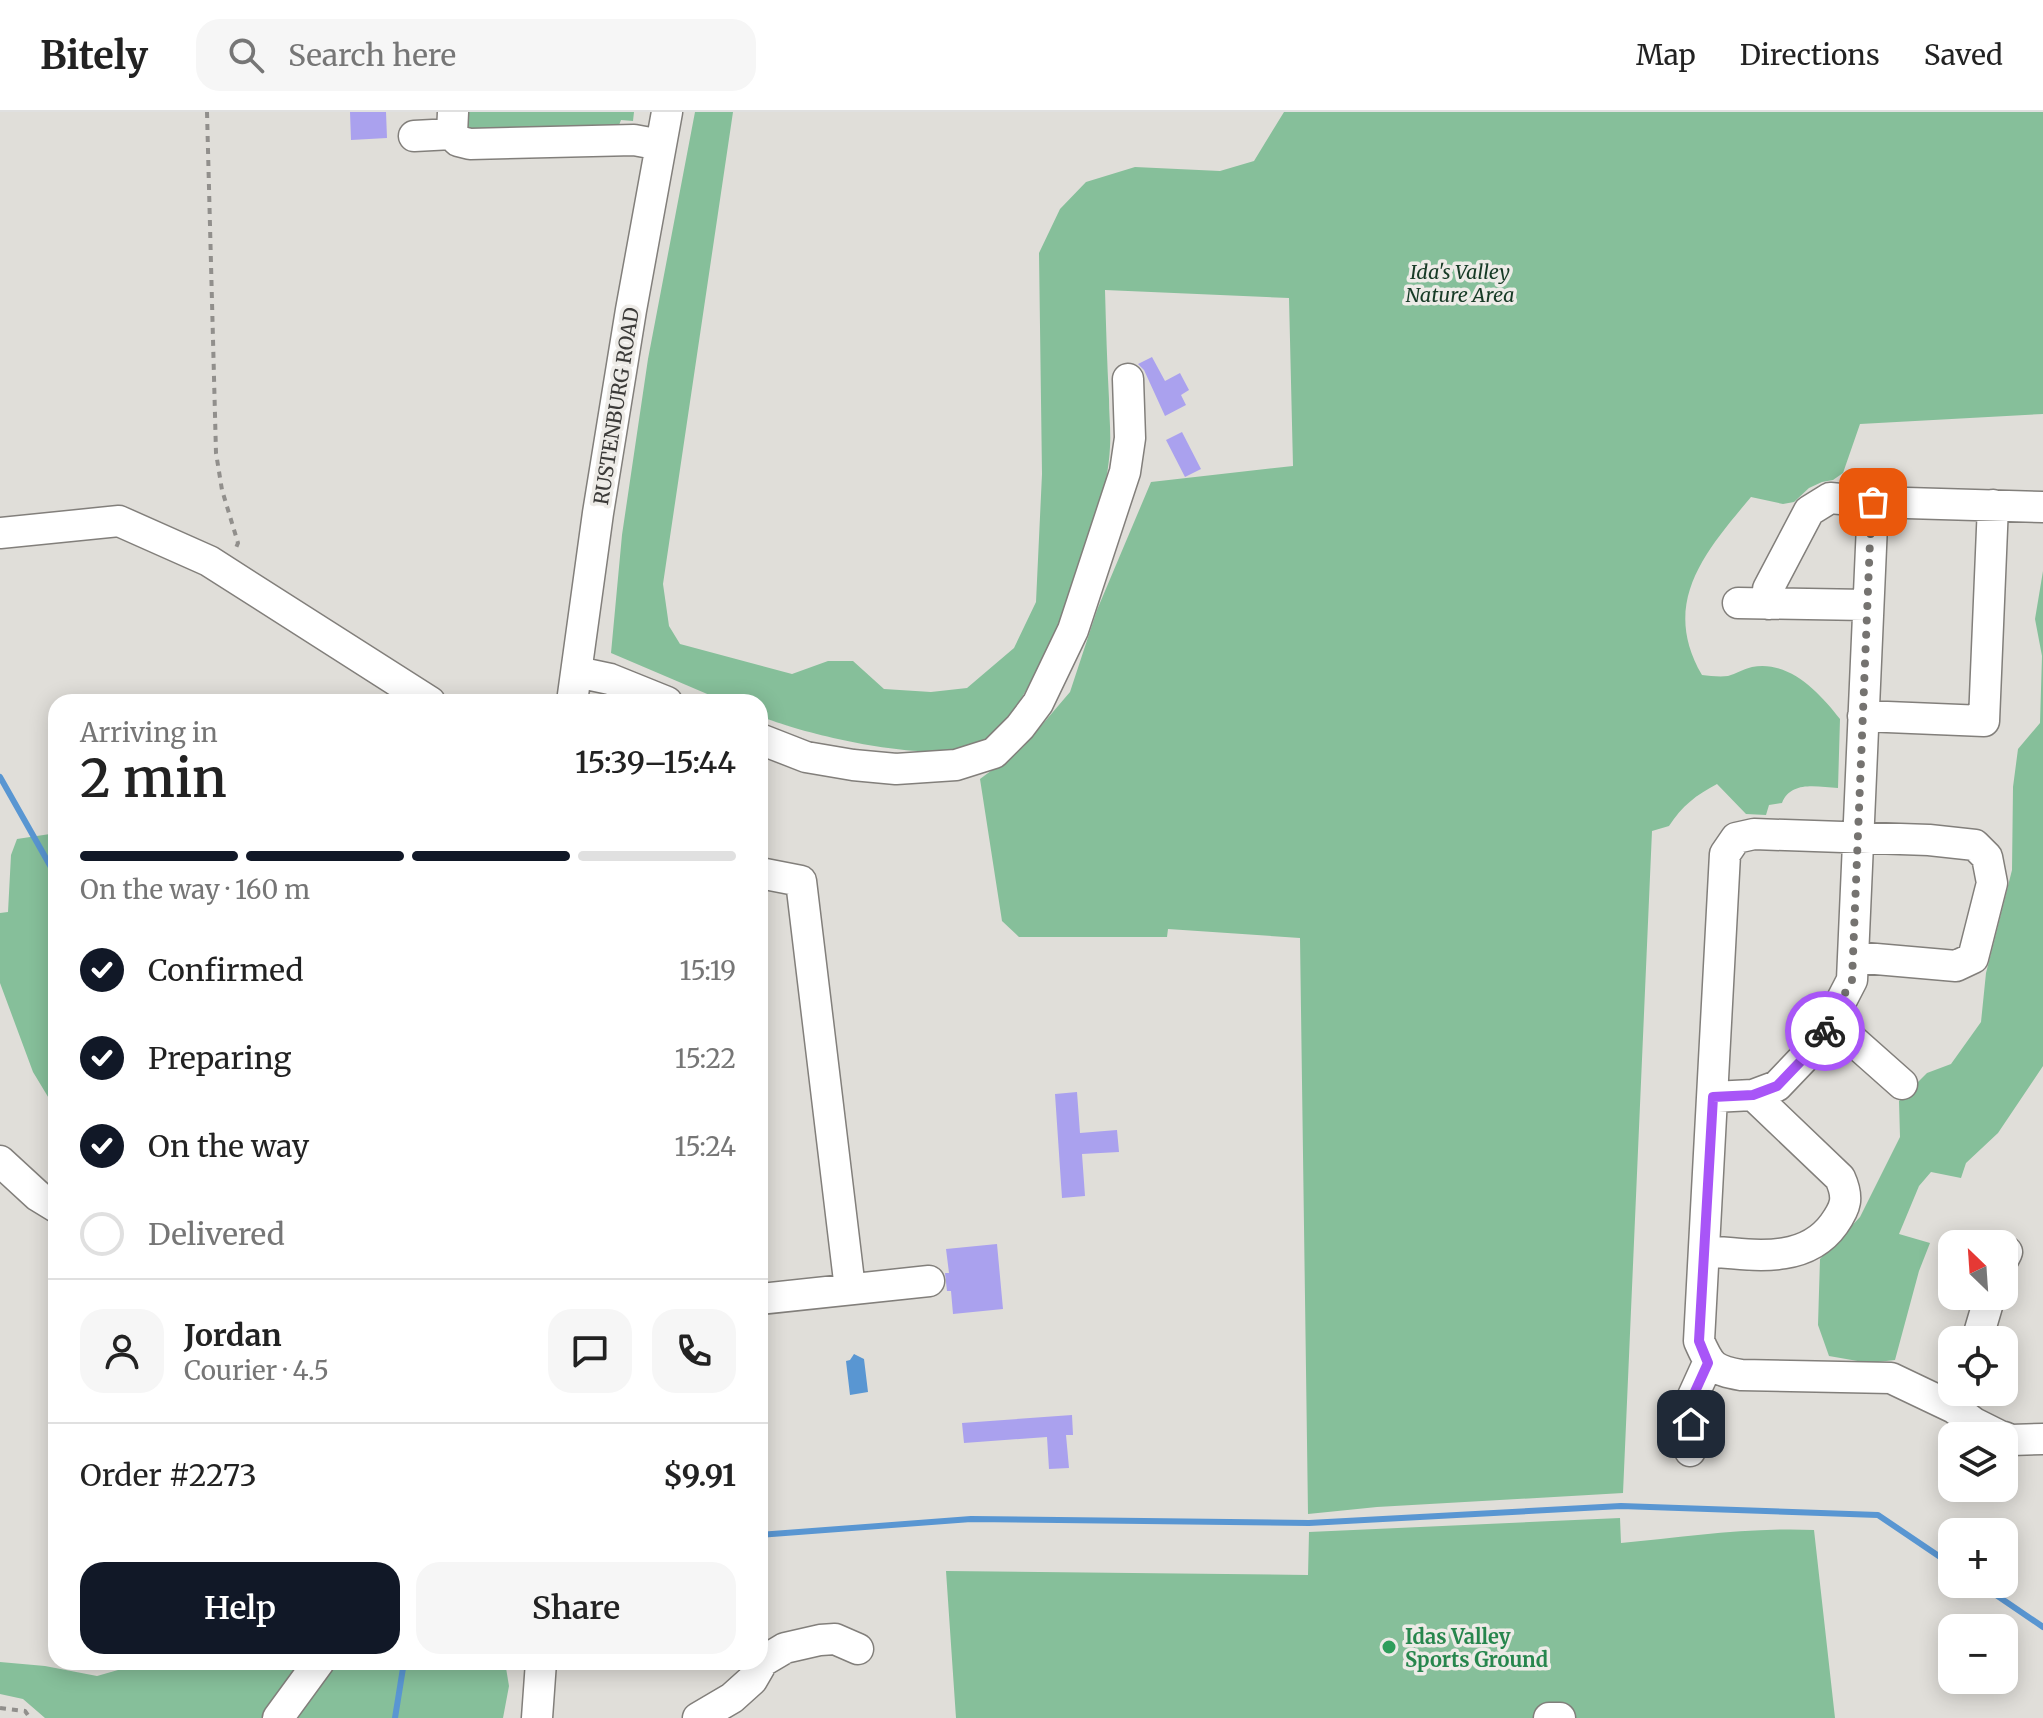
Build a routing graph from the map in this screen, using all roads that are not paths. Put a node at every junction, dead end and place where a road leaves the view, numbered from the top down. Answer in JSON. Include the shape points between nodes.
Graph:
{"nodes":[{"id":1,"x":667,"y":112,"type":"edge"},
{"id":2,"x":453,"y":123,"type":"edge"},
{"id":3,"x":414,"y":136,"type":"dead end"},
{"id":4,"x":661,"y":145,"type":"junction"},
{"id":5,"x":1128,"y":379,"type":"dead end"},
{"id":6,"x":1873,"y":502,"type":"junction"},
{"id":7,"x":1993,"y":505,"type":"junction"},
{"id":8,"x":2043,"y":507,"type":"edge"},
{"id":9,"x":0,"y":533,"type":"edge"},
{"id":10,"x":1738,"y":603,"type":"dead end"},
{"id":11,"x":1769,"y":604,"type":"junction"},
{"id":12,"x":1867,"y":605,"type":"junction"},
{"id":13,"x":577,"y":672,"type":"junction"},
{"id":14,"x":417,"y":694,"type":"edge"},
{"id":15,"x":573,"y":694,"type":"edge"},
{"id":16,"x":647,"y":694,"type":"edge"},
{"id":17,"x":1863,"y":716,"type":"junction"},
{"id":18,"x":768,"y":742,"type":"edge"},
{"id":19,"x":1858,"y":838,"type":"junction"},
{"id":20,"x":768,"y":875,"type":"edge"},
{"id":21,"x":1853,"y":957,"type":"junction"},
{"id":22,"x":1831,"y":1021,"type":"junction"},
{"id":23,"x":1902,"y":1084,"type":"dead end"},
{"id":24,"x":1753,"y":1095,"type":"junction"},
{"id":25,"x":1713,"y":1097,"type":"junction"},
{"id":26,"x":0,"y":1161,"type":"edge"},
{"id":27,"x":48,"y":1202,"type":"edge"},
{"id":28,"x":1704,"y":1251,"type":"junction"},
{"id":29,"x":929,"y":1281,"type":"dead end"},
{"id":30,"x":850,"y":1289,"type":"junction"},
{"id":31,"x":768,"y":1298,"type":"edge"},
{"id":32,"x":1708,"y":1363,"type":"junction"},
{"id":33,"x":1938,"y":1393,"type":"edge"},
{"id":34,"x":2043,"y":1439,"type":"edge"},
{"id":35,"x":2018,"y":1440,"type":"edge"},
{"id":36,"x":1690,"y":1451,"type":"dead end"},
{"id":37,"x":858,"y":1649,"type":"dead end"},
{"id":38,"x":768,"y":1658,"type":"edge"},
{"id":39,"x":313,"y":1670,"type":"edge"},
{"id":40,"x":540,"y":1670,"type":"edge"},
{"id":41,"x":758,"y":1670,"type":"edge"},
{"id":42,"x":278,"y":1718,"type":"edge"},
{"id":43,"x":537,"y":1718,"type":"edge"},
{"id":44,"x":698,"y":1718,"type":"edge"},
{"id":45,"x":1549,"y":1718,"type":"edge"},
{"id":46,"x":1560,"y":1718,"type":"edge"}],
"edges":[{"from":1,"to":4,"type":"street","name":"RUSTENBURG ROAD"},
{"from":2,"to":3,"type":"street"},
{"from":2,"to":4,"type":"street","via":[[458,141],[470,144],[634,140]]},
{"from":4,"to":13,"type":"street","name":"RUSTENBURG ROAD","via":[[628,326]]},
{"from":5,"to":18,"type":"street","via":[[1125,472],[1073,630],[1038,703],[1020,727],[994,753],[956,765],[896,769],[806,757]]},
{"from":6,"to":7,"type":"street"},
{"from":6,"to":11,"type":"street","via":[[1830,498],[1809,511],[1768,589]]},
{"from":6,"to":12,"type":"street"},
{"from":7,"to":8,"type":"street"},
{"from":7,"to":17,"type":"street","via":[[1984,721]]},
{"from":9,"to":14,"type":"street","via":[[119,521],[209,561]]},
{"from":10,"to":11,"type":"street"},
{"from":11,"to":12,"type":"street"},
{"from":12,"to":17,"type":"street"},
{"from":13,"to":15,"type":"street","name":"RUSTENBURG ROAD"},
{"from":13,"to":16,"type":"street"},
{"from":17,"to":19,"type":"street"},
{"from":19,"to":21,"type":"street"},
{"from":19,"to":21,"type":"street","via":[[1975,845],[1987,857],[1992,883],[1973,958],[1956,966]]},
{"from":19,"to":25,"type":"street","via":[[1754,834],[1736,838],[1725,854]]},
{"from":20,"to":30,"type":"street","via":[[801,881]]},
{"from":21,"to":22,"type":"street","via":[[1852,980]]},
{"from":22,"to":23,"type":"street"},
{"from":22,"to":24,"type":"street","via":[[1821,1040],[1777,1086]]},
{"from":24,"to":25,"type":"street"},
{"from":24,"to":28,"type":"street","via":[[1840,1178],[1847,1193],[1845,1208],[1829,1230],[1797,1252]]},
{"from":25,"to":28,"type":"street"},
{"from":26,"to":27,"type":"street"},
{"from":28,"to":32,"type":"street","via":[[1699,1341]]},
{"from":29,"to":30,"type":"street"},
{"from":30,"to":31,"type":"street"},
{"from":32,"to":33,"type":"street","via":[[1741,1375],[1891,1378]]},
{"from":32,"to":36,"type":"street","via":[[1693,1396]]},
{"from":34,"to":35,"type":"street"},
{"from":37,"to":38,"type":"street","via":[[835,1639],[820,1640]]},
{"from":39,"to":42,"type":"street"},
{"from":40,"to":43,"type":"street"},
{"from":41,"to":44,"type":"street","via":[[732,1698]]},
{"from":45,"to":46,"type":"street"}]}
